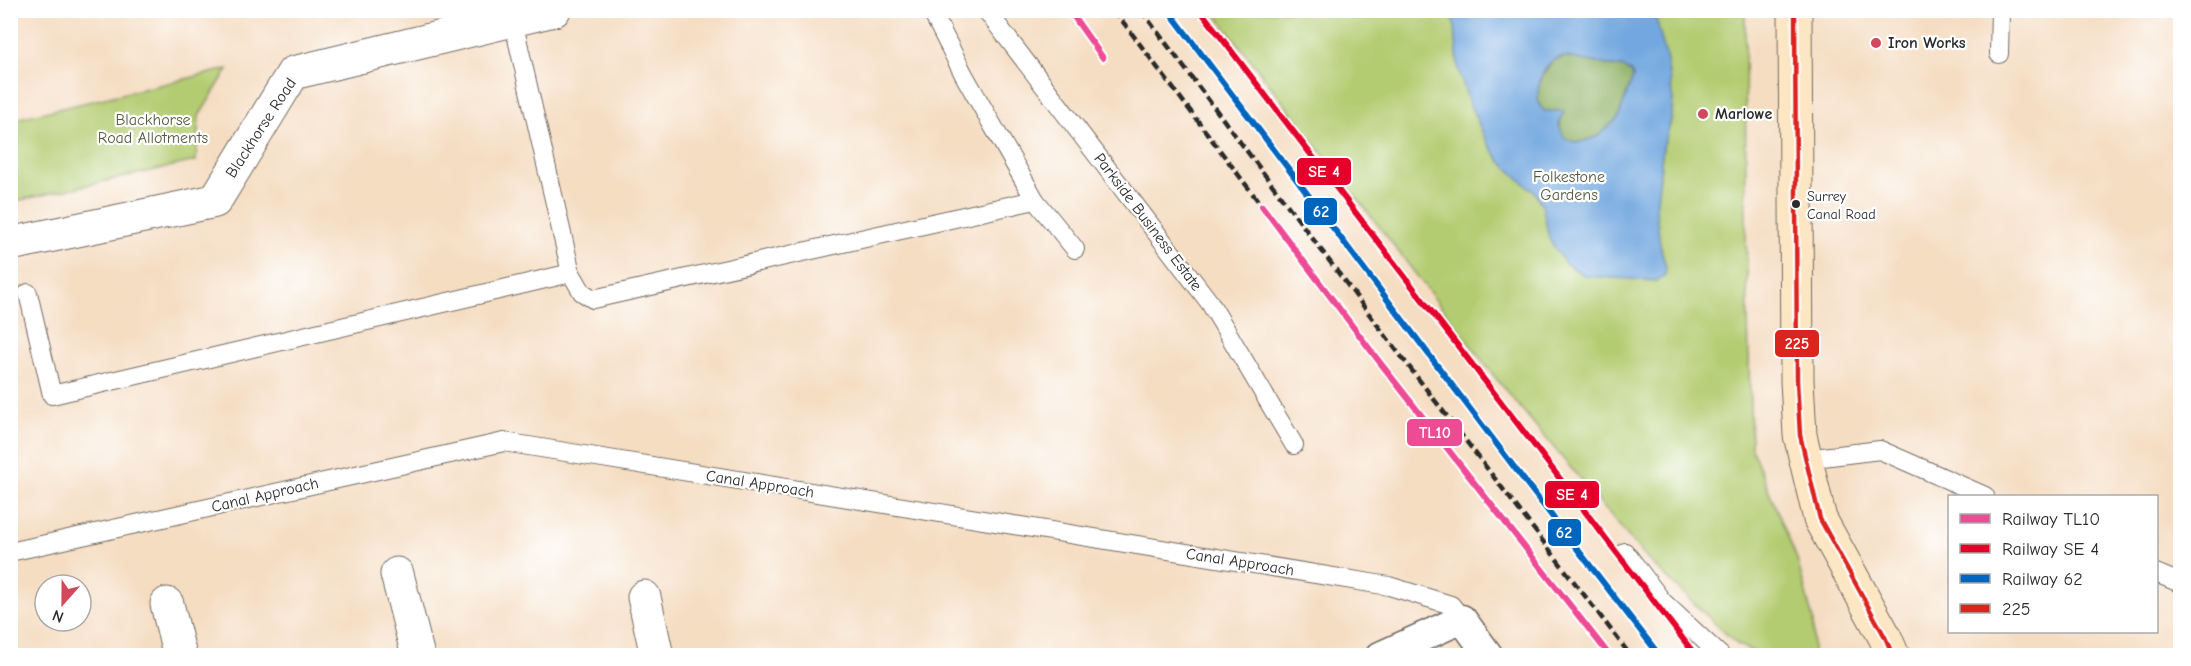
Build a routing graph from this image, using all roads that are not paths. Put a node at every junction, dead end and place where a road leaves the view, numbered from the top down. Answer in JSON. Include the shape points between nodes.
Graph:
{"nodes":[{"id":1,"x":554,"y":10,"type":"edge"},
{"id":2,"x":930,"y":10,"type":"edge"},
{"id":3,"x":986,"y":10,"type":"edge"},
{"id":4,"x":1796,"y":10,"type":"edge"},
{"id":5,"x":2000,"y":10,"type":"edge"},
{"id":6,"x":513,"y":21,"type":"junction"},
{"id":7,"x":1999,"y":54,"type":"dead end"},
{"id":8,"x":1035,"y":201,"type":"junction"},
{"id":9,"x":10,"y":244,"type":"edge"},
{"id":10,"x":1075,"y":249,"type":"dead end"},
{"id":11,"x":571,"y":273,"type":"junction"},
{"id":12,"x":28,"y":293,"type":"dead end"},
{"id":13,"x":1294,"y":445,"type":"dead end"},
{"id":14,"x":1806,"y":459,"type":"junction"},
{"id":15,"x":1983,"y":495,"type":"edge"},
{"id":16,"x":10,"y":552,"type":"edge"},
{"id":17,"x":1624,"y":552,"type":"dead end"},
{"id":18,"x":2158,"y":573,"type":"edge"},
{"id":19,"x":397,"y":574,"type":"dead end"},
{"id":20,"x":2181,"y":583,"type":"edge"},
{"id":21,"x":644,"y":597,"type":"dead end"},
{"id":22,"x":167,"y":604,"type":"dead end"},
{"id":23,"x":1462,"y":619,"type":"junction"},
{"id":24,"x":180,"y":656,"type":"edge"},
{"id":25,"x":418,"y":656,"type":"edge"},
{"id":26,"x":657,"y":656,"type":"edge"},
{"id":27,"x":1380,"y":656,"type":"edge"},
{"id":28,"x":1489,"y":656,"type":"edge"},
{"id":29,"x":1721,"y":656,"type":"edge"},
{"id":30,"x":1893,"y":656,"type":"edge"}],
"edges":[{"from":1,"to":6,"type":"street","name":"Blackhorse Road"},
{"from":2,"to":8,"type":"lane"},
{"from":3,"to":13,"type":"lane","name":"Parkside Business Estate","via":[[1210,303]]},
{"from":4,"to":14,"type":"main road","via":[[1797,381],[1800,435]]},
{"from":5,"to":7,"type":"lane"},
{"from":6,"to":9,"type":"street","name":"Blackhorse Road","via":[[293,74],[214,201]]},
{"from":6,"to":11,"type":"lane"},
{"from":8,"to":10,"type":"lane"},
{"from":8,"to":11,"type":"lane","via":[[593,299],[582,292]]},
{"from":11,"to":12,"type":"lane","via":[[52,395]]},
{"from":14,"to":15,"type":"lane","via":[[1880,450]]},
{"from":14,"to":30,"type":"main road","via":[[1820,519]]},
{"from":16,"to":23,"type":"lane","name":"Canal Approach","via":[[504,442],[1389,586],[1451,605]]},
{"from":17,"to":29,"type":"lane","via":[[1662,601]]},
{"from":18,"to":20,"type":"lane"},
{"from":19,"to":25,"type":"street"},
{"from":21,"to":26,"type":"street"},
{"from":22,"to":24,"type":"street"},
{"from":23,"to":27,"type":"street"},
{"from":23,"to":28,"type":"street","name":"Canal Approach"}]}
